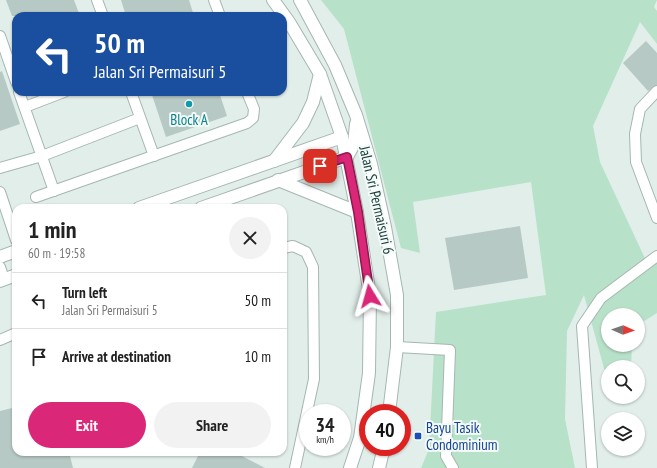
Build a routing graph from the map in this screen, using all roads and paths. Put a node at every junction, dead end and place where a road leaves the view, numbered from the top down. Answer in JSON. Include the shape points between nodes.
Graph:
{"nodes":[{"id":1,"x":98,"y":0,"type":"edge"},
{"id":2,"x":214,"y":0,"type":"edge"},
{"id":3,"x":273,"y":0,"type":"edge"},
{"id":4,"x":300,"y":0,"type":"edge"},
{"id":5,"x":102,"y":12,"type":"edge"},
{"id":6,"x":218,"y":12,"type":"edge"},
{"id":7,"x":282,"y":12,"type":"edge"},
{"id":8,"x":287,"y":19,"type":"edge"},
{"id":9,"x":0,"y":36,"type":"edge"},
{"id":10,"x":12,"y":60,"type":"edge"},
{"id":11,"x":320,"y":74,"type":"junction"},
{"id":12,"x":657,"y":91,"type":"edge"},
{"id":13,"x":21,"y":96,"type":"edge"},
{"id":14,"x":54,"y":96,"type":"edge"},
{"id":15,"x":132,"y":96,"type":"edge"},
{"id":16,"x":249,"y":96,"type":"edge"},
{"id":17,"x":25,"y":107,"type":"junction"},
{"id":18,"x":356,"y":115,"type":"junction"},
{"id":19,"x":140,"y":118,"type":"junction"},
{"id":20,"x":342,"y":137,"type":"junction"},
{"id":21,"x":354,"y":144,"type":"junction"},
{"id":22,"x":42,"y":156,"type":"junction"},
{"id":23,"x":154,"y":156,"type":"junction"},
{"id":24,"x":347,"y":157,"type":"junction"},
{"id":25,"x":274,"y":160,"type":"junction"},
{"id":26,"x":371,"y":164,"type":"junction"},
{"id":27,"x":0,"y":168,"type":"edge"},
{"id":28,"x":278,"y":180,"type":"junction"},
{"id":29,"x":54,"y":191,"type":"junction"},
{"id":30,"x":0,"y":192,"type":"edge"},
{"id":31,"x":36,"y":197,"type":"dead end"},
{"id":32,"x":150,"y":204,"type":"edge"},
{"id":33,"x":211,"y":204,"type":"edge"},
{"id":34,"x":358,"y":212,"type":"junction"},
{"id":35,"x":657,"y":218,"type":"edge"},
{"id":36,"x":12,"y":228,"type":"edge"},
{"id":37,"x":287,"y":247,"type":"edge"},
{"id":38,"x":12,"y":252,"type":"edge"},
{"id":39,"x":657,"y":256,"type":"edge"},
{"id":40,"x":0,"y":257,"type":"edge"},
{"id":41,"x":0,"y":267,"type":"edge"},
{"id":42,"x":12,"y":276,"type":"edge"},
{"id":43,"x":2,"y":280,"type":"edge"},
{"id":44,"x":12,"y":335,"type":"edge"},
{"id":45,"x":0,"y":340,"type":"edge"},
{"id":46,"x":397,"y":347,"type":"junction"},
{"id":47,"x":390,"y":404,"type":"edge"},
{"id":48,"x":382,"y":456,"type":"edge"},
{"id":49,"x":295,"y":468,"type":"edge"},
{"id":50,"x":350,"y":468,"type":"edge"},
{"id":51,"x":379,"y":468,"type":"edge"},
{"id":52,"x":454,"y":468,"type":"edge"},
{"id":53,"x":592,"y":468,"type":"edge"}],
"edges":[{"from":1,"to":5,"type":"lane"},
{"from":2,"to":6,"type":"lane"},
{"from":3,"to":7,"type":"street","name":"Jalan Sri Permaisuri 6"},
{"from":4,"to":18,"type":"street","name":"Jalan Sri Permaisuri 6","via":[[335,65]]},
{"from":8,"to":11,"type":"street","name":"Jalan Sri Permaisuri 6"},
{"from":9,"to":10,"type":"lane"},
{"from":11,"to":20,"type":"street","name":"Jalan Sri Permaisuri 6"},
{"from":11,"to":25,"type":"street","via":[[313,102],[303,123]]},
{"from":12,"to":35,"type":"lane","via":[[640,109],[635,134],[636,162]]},
{"from":13,"to":17,"type":"lane"},
{"from":14,"to":17,"type":"lane"},
{"from":15,"to":19,"type":"lane"},
{"from":16,"to":23,"type":"lane","via":[[254,109],[253,118],[247,123]]},
{"from":17,"to":22,"type":"lane"},
{"from":18,"to":21,"type":"street"},
{"from":18,"to":26,"type":"street","name":"Jalan Sri Permaisuri 6"},
{"from":19,"to":22,"type":"lane"},
{"from":19,"to":23,"type":"lane"},
{"from":20,"to":21,"type":"street"},
{"from":20,"to":24,"type":"street","name":"Jalan Sri Permaisuri 6"},
{"from":20,"to":25,"type":"street"},
{"from":21,"to":24,"type":"street"},
{"from":21,"to":26,"type":"street"},
{"from":22,"to":27,"type":"lane"},
{"from":22,"to":29,"type":"lane"},
{"from":23,"to":29,"type":"lane"},
{"from":24,"to":28,"type":"street"},
{"from":24,"to":34,"type":"street","name":"Jalan Sri Permaisuri 6"},
{"from":25,"to":32,"type":"street"},
{"from":26,"to":46,"type":"street","name":"Jalan Sri Permaisuri 6","via":[[397,294]]},
{"from":28,"to":33,"type":"street"},
{"from":28,"to":34,"type":"street"},
{"from":29,"to":31,"type":"lane"},
{"from":30,"to":36,"type":"lane"},
{"from":34,"to":50,"type":"street","name":"Jalan Sri Permaisuri 6","via":[[370,296],[369,373],[360,438]]},
{"from":37,"to":49,"type":"lane","via":[[292,246],[306,252],[313,267],[314,379]]},
{"from":38,"to":40,"type":"street"},
{"from":39,"to":53,"type":"lane","via":[[601,298],[582,326]]},
{"from":41,"to":43,"type":"lane"},
{"from":42,"to":43,"type":"street"},
{"from":44,"to":45,"type":"lane"},
{"from":46,"to":47,"type":"street","name":"Jalan Sri Permaisuri 6"},
{"from":46,"to":52,"type":"lane","via":[[450,350],[446,456]]},
{"from":48,"to":51,"type":"street"}]}
